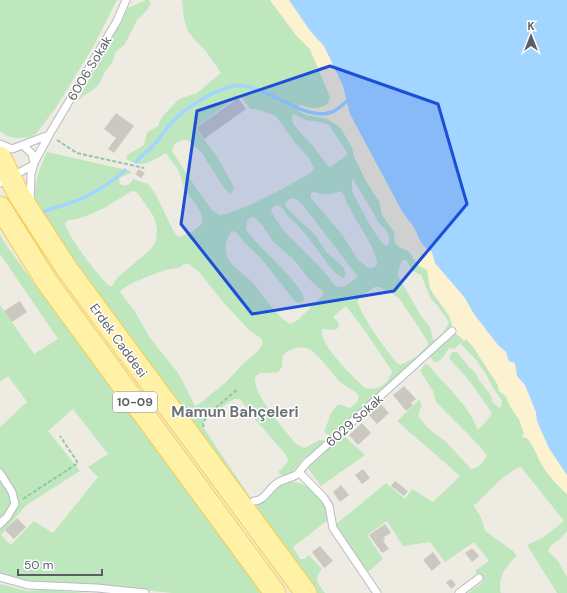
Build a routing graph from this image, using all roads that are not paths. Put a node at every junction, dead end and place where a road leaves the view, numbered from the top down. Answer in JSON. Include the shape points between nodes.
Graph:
{"nodes":[{"id":1,"x":126,"y":0,"type":"edge"},
{"id":2,"x":49,"y":135,"type":"junction"},
{"id":3,"x":0,"y":144,"type":"edge"},
{"id":4,"x":23,"y":145,"type":"junction"},
{"id":5,"x":0,"y":153,"type":"edge"},
{"id":6,"x":6,"y":153,"type":"edge"},
{"id":7,"x":34,"y":164,"type":"junction"},
{"id":8,"x":5,"y":180,"type":"edge"},
{"id":9,"x":0,"y":207,"type":"edge"},
{"id":10,"x":30,"y":212,"type":"junction"},
{"id":11,"x":452,"y":331,"type":"dead end"},
{"id":12,"x":299,"y":472,"type":"junction"},
{"id":13,"x":0,"y":473,"type":"edge"},
{"id":14,"x":254,"y":501,"type":"dead end"},
{"id":15,"x":0,"y":524,"type":"edge"},
{"id":16,"x":0,"y":577,"type":"edge"},
{"id":17,"x":479,"y":578,"type":"dead end"},
{"id":18,"x":145,"y":593,"type":"edge"},
{"id":19,"x":275,"y":593,"type":"edge"},
{"id":20,"x":306,"y":593,"type":"edge"},
{"id":21,"x":377,"y":593,"type":"edge"},
{"id":22,"x":459,"y":593,"type":"edge"}],
"edges":[{"from":1,"to":2,"type":"lane","name":"6006 Sokak","via":[[117,21]]},
{"from":2,"to":4,"type":"lane"},
{"from":2,"to":7,"type":"lane","name":"6006 Sokak"},
{"from":3,"to":6,"type":"lane"},
{"from":4,"to":6,"type":"lane"},
{"from":4,"to":7,"type":"lane","via":[[30,150]]},
{"from":5,"to":6,"type":"lane"},
{"from":6,"to":8,"type":"main road","name":"Erdek Caddesi","number":"10-09"},
{"from":7,"to":8,"type":"lane"},
{"from":7,"to":10,"type":"lane","name":"6006 Sokak","via":[[31,174]]},
{"from":8,"to":10,"type":"main road","name":"Erdek Caddesi","number":"10-09"},
{"from":9,"to":19,"type":"main road","name":"Erdek Caddesi","number":"10-09","via":[[47,282]]},
{"from":10,"to":20,"type":"main road","name":"Erdek Caddesi","number":"10-09","via":[[67,268]]},
{"from":11,"to":12,"type":"lane","name":"6029 Sokak","via":[[304,464]]},
{"from":12,"to":14,"type":"lane","name":"6029 Sokak","via":[[275,485],[262,499]]},
{"from":12,"to":21,"type":"lane","via":[[324,498],[329,506],[333,528]]},
{"from":13,"to":15,"type":"lane","via":[[12,492],[15,504]]},
{"from":16,"to":18,"type":"lane","via":[[28,585]]},
{"from":17,"to":22,"type":"lane"}]}
